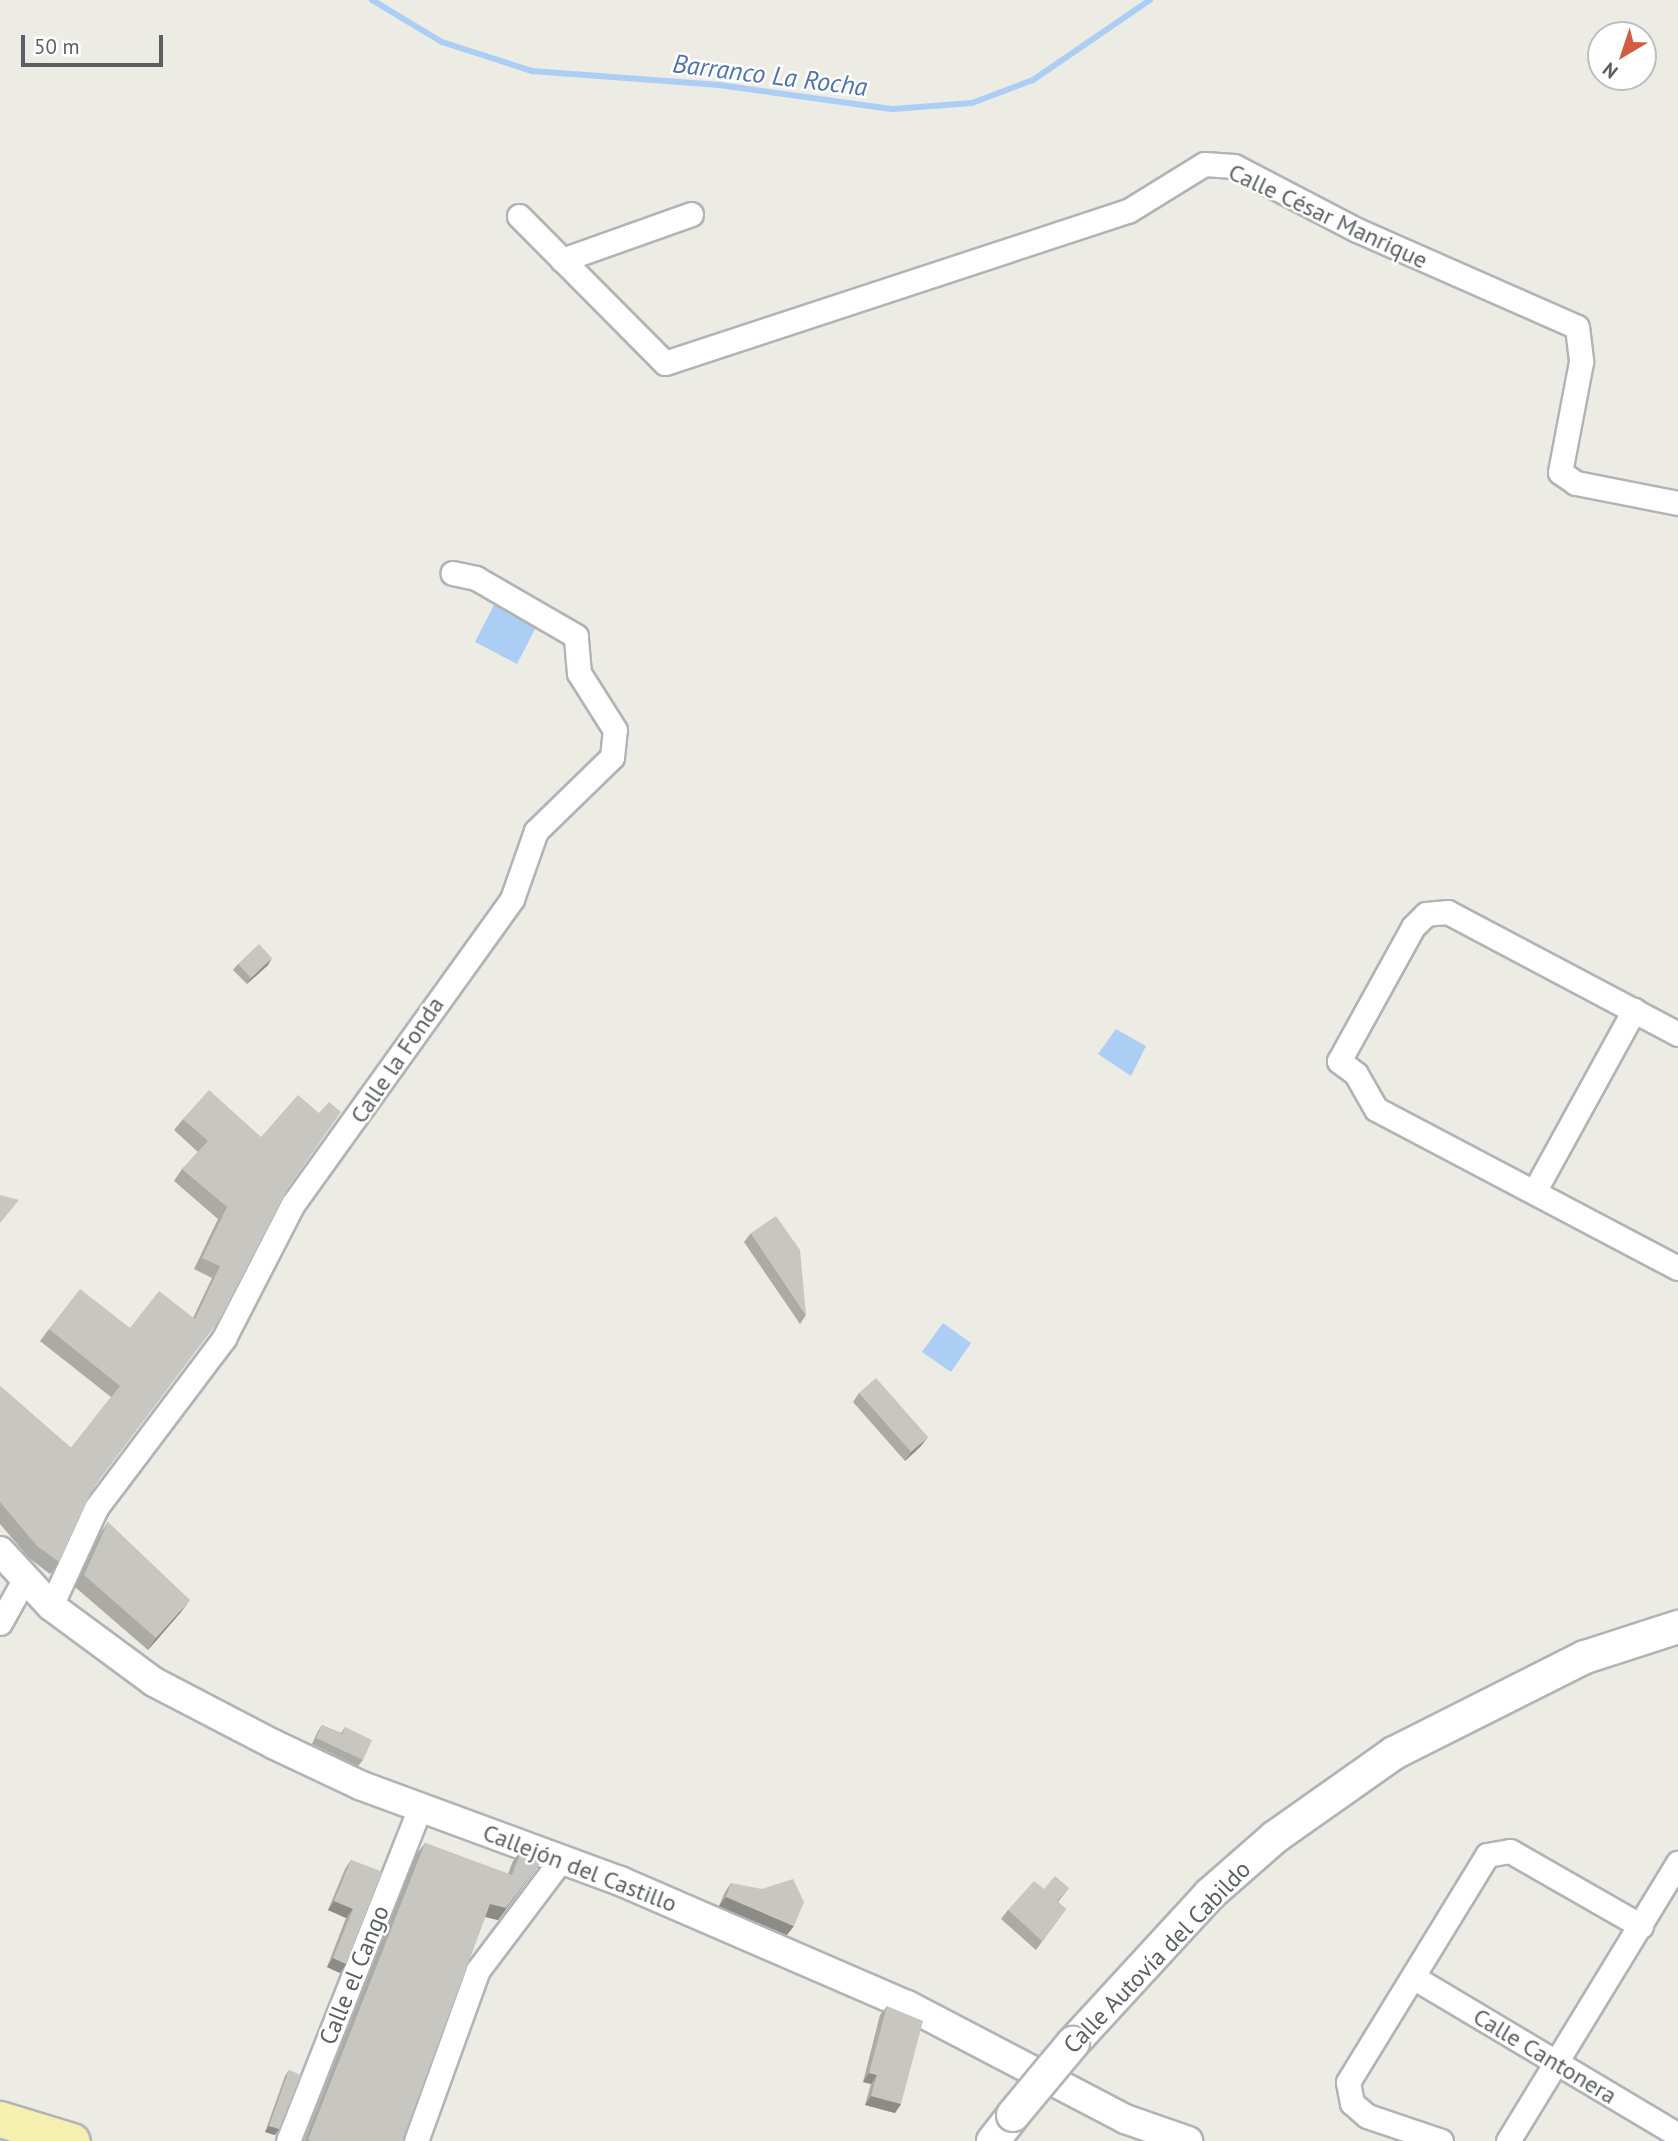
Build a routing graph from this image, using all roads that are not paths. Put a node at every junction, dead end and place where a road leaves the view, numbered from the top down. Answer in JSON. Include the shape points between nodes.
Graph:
{"nodes":[{"id":1,"x":691,"y":215,"type":"dead end"},
{"id":2,"x":519,"y":216,"type":"dead end"},
{"id":3,"x":562,"y":260,"type":"junction"},
{"id":4,"x":1678,"y":503,"type":"edge"},
{"id":5,"x":453,"y":573,"type":"dead end"},
{"id":6,"x":1634,"y":1010,"type":"junction"},
{"id":7,"x":1678,"y":1034,"type":"edge"},
{"id":8,"x":1534,"y":1192,"type":"junction"},
{"id":9,"x":1678,"y":1268,"type":"edge"},
{"id":10,"x":8,"y":1563,"type":"edge"},
{"id":11,"x":51,"y":1606,"type":"junction"},
{"id":12,"x":0,"y":1623,"type":"edge"},
{"id":13,"x":1678,"y":1627,"type":"edge"},
{"id":14,"x":420,"y":1808,"type":"junction"},
{"id":15,"x":563,"y":1857,"type":"junction"},
{"id":16,"x":1678,"y":1863,"type":"edge"},
{"id":17,"x":1640,"y":1926,"type":"junction"},
{"id":18,"x":1413,"y":1977,"type":"junction"},
{"id":19,"x":1558,"y":2064,"type":"junction"},
{"id":20,"x":0,"y":2119,"type":"edge"},
{"id":21,"x":0,"y":2129,"type":"edge"},
{"id":22,"x":1678,"y":2135,"type":"edge"},
{"id":23,"x":30,"y":2141,"type":"edge"},
{"id":24,"x":72,"y":2141,"type":"edge"},
{"id":25,"x":288,"y":2141,"type":"edge"},
{"id":26,"x":416,"y":2141,"type":"edge"},
{"id":27,"x":993,"y":2141,"type":"edge"},
{"id":28,"x":1188,"y":2141,"type":"edge"},
{"id":29,"x":1441,"y":2141,"type":"edge"},
{"id":30,"x":1508,"y":2141,"type":"edge"}],
"edges":[{"from":1,"to":3,"type":"street"},
{"from":2,"to":3,"type":"street"},
{"from":3,"to":4,"type":"street","name":"Calle César Manrique","via":[[665,363],[1128,211],[1204,164],[1234,166],[1357,230],[1577,327],[1581,362],[1560,472],[1576,483]]},
{"from":5,"to":11,"type":"street","name":"Calle la Fonda","via":[[476,578],[576,636],[579,673],[615,730],[612,757],[536,831],[512,899],[293,1204],[224,1338],[96,1508]]},
{"from":6,"to":7,"type":"street"},
{"from":6,"to":8,"type":"street"},
{"from":6,"to":8,"type":"street","via":[[1447,912],[1426,914],[1339,1061],[1356,1074],[1376,1109]]},
{"from":8,"to":9,"type":"street"},
{"from":10,"to":11,"type":"street","name":"Callejón del Castillo"},
{"from":10,"to":12,"type":"street"},
{"from":11,"to":14,"type":"street","name":"Callejón del Castillo","via":[[154,1682]]},
{"from":13,"to":27,"type":"main road","name":"Calle Autovía del Cabildo","bridge":true,"via":[[1585,1657],[1394,1753],[1275,1837],[1210,1894],[1073,2043]]},
{"from":14,"to":15,"type":"street","name":"Callejón del Castillo"},
{"from":14,"to":25,"type":"street","name":"Calle el Cango"},
{"from":15,"to":26,"type":"street","via":[[478,1970]]},
{"from":15,"to":28,"type":"street","name":"Callejón del Castillo","via":[[907,2005],[1125,2119]]},
{"from":16,"to":17,"type":"street"},
{"from":17,"to":18,"type":"street","via":[[1510,1851],[1487,1855]]},
{"from":17,"to":19,"type":"street"},
{"from":18,"to":19,"type":"street","name":"Calle Cantonera"},
{"from":18,"to":29,"type":"street","via":[[1348,2082],[1352,2103],[1367,2116]]},
{"from":19,"to":22,"type":"street","name":"Calle Cantonera"},
{"from":19,"to":30,"type":"street"},
{"from":20,"to":24,"type":"main road"},
{"from":21,"to":23,"type":"main road"}]}
